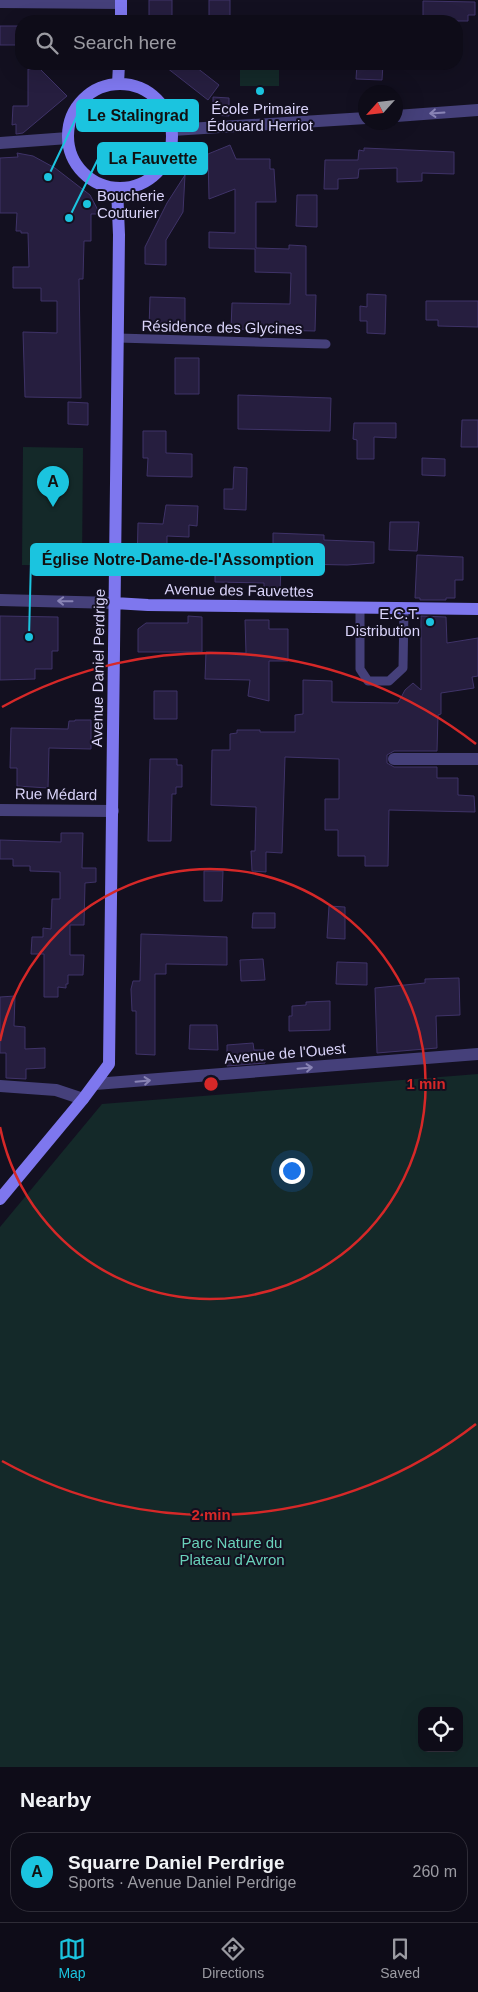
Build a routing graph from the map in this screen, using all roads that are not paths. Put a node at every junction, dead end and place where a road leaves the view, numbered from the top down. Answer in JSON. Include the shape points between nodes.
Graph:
{"nodes":[{"id":1,"x":0,"y":2,"type":"edge"},
{"id":2,"x":121,"y":2,"type":"edge"},
{"id":3,"x":121,"y":15,"type":"edge"},
{"id":4,"x":119,"y":70,"type":"edge"},
{"id":5,"x":118,"y":84,"type":"junction"},
{"id":6,"x":478,"y":110,"type":"edge"},
{"id":7,"x":403,"y":115,"type":"edge"},
{"id":8,"x":358,"y":118,"type":"edge"},
{"id":9,"x":172,"y":130,"type":"junction"},
{"id":10,"x":68,"y":138,"type":"junction"},
{"id":11,"x":0,"y":143,"type":"edge"},
{"id":12,"x":117,"y":188,"type":"junction"},
{"id":13,"x":118,"y":338,"type":"junction"},
{"id":14,"x":326,"y":344,"type":"dead end"},
{"id":15,"x":0,"y":600,"type":"edge"},
{"id":16,"x":114,"y":603,"type":"junction"},
{"id":17,"x":360,"y":608,"type":"junction"},
{"id":18,"x":404,"y":608,"type":"junction"},
{"id":19,"x":478,"y":609,"type":"edge"},
{"id":20,"x":394,"y":758,"type":"dead end"},
{"id":21,"x":478,"y":759,"type":"edge"},
{"id":22,"x":0,"y":810,"type":"edge"},
{"id":23,"x":112,"y":811,"type":"junction"},
{"id":24,"x":478,"y":1054,"type":"edge"},
{"id":25,"x":95,"y":1084,"type":"junction"},
{"id":26,"x":0,"y":1086,"type":"edge"},
{"id":27,"x":83,"y":1099,"type":"junction"},
{"id":28,"x":0,"y":1198,"type":"edge"}],
"edges":[{"from":1,"to":2,"type":"street"},
{"from":2,"to":3,"type":"street"},
{"from":4,"to":5,"type":"street"},
{"from":5,"to":9,"type":"street","via":[[135,86],[152,94],[168,116]]},
{"from":5,"to":10,"type":"street","via":[[95,90],[77,106],[70,121]]},
{"from":6,"to":7,"type":"street","one_way":true},
{"from":8,"to":9,"type":"street"},
{"from":9,"to":12,"type":"street","via":[[172,143],[162,166],[138,185]]},
{"from":10,"to":11,"type":"street"},
{"from":10,"to":12,"type":"street","via":[[72,156],[82,172],[98,183]]},
{"from":12,"to":13,"type":"street","name":"Avenue Daniel Perdrige"},
{"from":13,"to":14,"type":"lane","name":"Résidence des Glycines"},
{"from":13,"to":16,"type":"street","name":"Avenue Daniel Perdrige"},
{"from":16,"to":15,"type":"street","name":"Avenue des Fauvettes","one_way":true},
{"from":16,"to":17,"type":"street","name":"Avenue des Fauvettes"},
{"from":16,"to":23,"type":"street","name":"Avenue Daniel Perdrige"},
{"from":17,"to":18,"type":"street","name":"Avenue des Fauvettes"},
{"from":17,"to":18,"type":"lane","via":[[360,669],[368,681],[389,681],[403,668]]},
{"from":18,"to":19,"type":"street","name":"Avenue des Fauvettes"},
{"from":20,"to":21,"type":"street"},
{"from":22,"to":23,"type":"street","name":"Rue Médard"},
{"from":23,"to":25,"type":"street","name":"Avenue Daniel Perdrige","via":[[109,1064]]},
{"from":25,"to":24,"type":"street","name":"Avenue de l'Ouest","one_way":true},
{"from":25,"to":27,"type":"street","name":"Avenue Daniel Perdrige"},
{"from":26,"to":27,"type":"street","via":[[56,1090]]},
{"from":27,"to":28,"type":"street","name":"Avenue Daniel Perdrige"}]}
